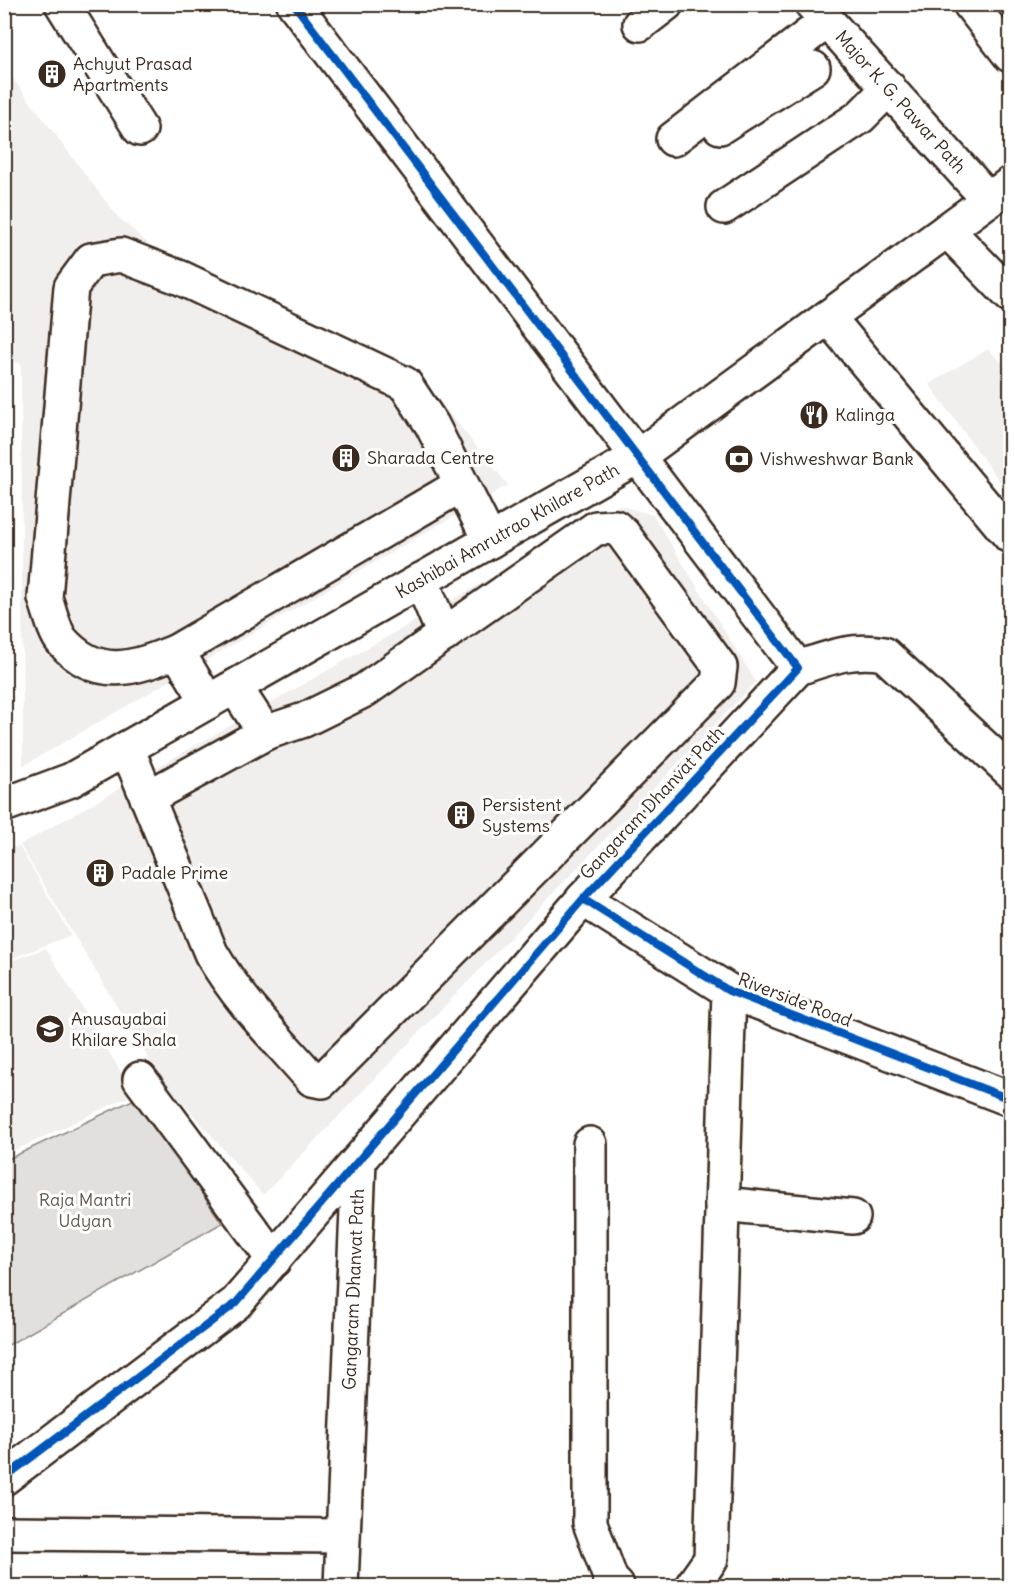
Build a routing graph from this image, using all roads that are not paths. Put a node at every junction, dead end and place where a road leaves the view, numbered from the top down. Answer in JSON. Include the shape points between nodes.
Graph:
{"nodes":[{"id":1,"x":62,"y":4,"type":"edge"},
{"id":2,"x":294,"y":4,"type":"edge"},
{"id":3,"x":666,"y":4,"type":"edge"},
{"id":4,"x":970,"y":4,"type":"edge"},
{"id":5,"x":819,"y":13,"type":"edge"},
{"id":6,"x":640,"y":24,"type":"dead end"},
{"id":7,"x":1011,"y":56,"type":"edge"},
{"id":8,"x":813,"y":68,"type":"dead end"},
{"id":9,"x":777,"y":75,"type":"junction"},
{"id":10,"x":889,"y":88,"type":"junction"},
{"id":11,"x":140,"y":129,"type":"dead end"},
{"id":12,"x":675,"y":146,"type":"dead end"},
{"id":13,"x":1000,"y":192,"type":"edge"},
{"id":14,"x":724,"y":207,"type":"dead end"},
{"id":15,"x":947,"y":230,"type":"junction"},
{"id":16,"x":1011,"y":295,"type":"edge"},
{"id":17,"x":828,"y":317,"type":"junction"},
{"id":18,"x":637,"y":457,"type":"junction"},
{"id":19,"x":461,"y":485,"type":"junction"},
{"id":20,"x":1011,"y":536,"type":"edge"},
{"id":21,"x":490,"y":541,"type":"junction"},
{"id":22,"x":421,"y":580,"type":"junction"},
{"id":23,"x":444,"y":635,"type":"junction"},
{"id":24,"x":177,"y":651,"type":"junction"},
{"id":25,"x":798,"y":668,"type":"junction"},
{"id":26,"x":222,"y":694,"type":"junction"},
{"id":27,"x":265,"y":733,"type":"junction"},
{"id":28,"x":127,"y":748,"type":"junction"},
{"id":29,"x":1011,"y":771,"type":"edge"},
{"id":30,"x":147,"y":798,"type":"junction"},
{"id":31,"x":4,"y":805,"type":"edge"},
{"id":32,"x":583,"y":899,"type":"junction"},
{"id":33,"x":729,"y":991,"type":"junction"},
{"id":34,"x":140,"y":1078,"type":"dead end"},
{"id":35,"x":1011,"y":1099,"type":"edge"},
{"id":36,"x":590,"y":1144,"type":"dead end"},
{"id":37,"x":359,"y":1162,"type":"junction"},
{"id":38,"x":722,"y":1204,"type":"junction"},
{"id":39,"x":853,"y":1217,"type":"dead end"},
{"id":40,"x":274,"y":1260,"type":"junction"},
{"id":41,"x":4,"y":1478,"type":"edge"},
{"id":42,"x":4,"y":1533,"type":"edge"},
{"id":43,"x":344,"y":1536,"type":"junction"},
{"id":44,"x":341,"y":1587,"type":"edge"},
{"id":45,"x":617,"y":1587,"type":"edge"},
{"id":46,"x":692,"y":1587,"type":"edge"}],
"edges":[{"from":1,"to":11,"type":"street"},
{"from":2,"to":18,"type":"street"},
{"from":3,"to":6,"type":"street"},
{"from":4,"to":7,"type":"street"},
{"from":5,"to":9,"type":"street"},
{"from":5,"to":10,"type":"street","name":"Major K. G. Pawar Path"},
{"from":8,"to":9,"type":"street"},
{"from":9,"to":12,"type":"street"},
{"from":10,"to":13,"type":"street","name":"Major K. G. Pawar Path"},
{"from":10,"to":14,"type":"street","via":[[860,117]]},
{"from":13,"to":15,"type":"street","name":"Kashibai Amrutrao Khilare Path"},
{"from":15,"to":16,"type":"street"},
{"from":15,"to":17,"type":"street","name":"Kashibai Amrutrao Khilare Path"},
{"from":17,"to":18,"type":"street","name":"Kashibai Amrutrao Khilare Path"},
{"from":17,"to":20,"type":"street"},
{"from":18,"to":21,"type":"street","name":"Kashibai Amrutrao Khilare Path"},
{"from":18,"to":25,"type":"street"},
{"from":19,"to":21,"type":"street"},
{"from":19,"to":24,"type":"street"},
{"from":19,"to":24,"type":"street","via":[[432,425],[405,384],[181,278],[122,255],[91,260],[71,287],[45,598],[61,640],[90,665],[135,668]]},
{"from":21,"to":22,"type":"street","name":"Kashibai Amrutrao Khilare Path"},
{"from":22,"to":23,"type":"street"},
{"from":22,"to":26,"type":"street","name":"Kashibai Amrutrao Khilare Path"},
{"from":23,"to":27,"type":"street","via":[[365,690]]},
{"from":23,"to":30,"type":"street","via":[[596,528],[606,526],[623,534],[717,661],[721,674],[718,683],[326,1080],[312,1080],[221,971]]},
{"from":24,"to":26,"type":"street"},
{"from":25,"to":29,"type":"street","via":[[842,653],[864,650],[884,654]]},
{"from":25,"to":32,"type":"street","name":"Gangaram Dhanvat Path"},
{"from":26,"to":27,"type":"street"},
{"from":26,"to":28,"type":"street","name":"Kashibai Amrutrao Khilare Path"},
{"from":27,"to":30,"type":"street"},
{"from":28,"to":30,"type":"street"},
{"from":28,"to":31,"type":"street","name":"Kashibai Amrutrao Khilare Path","via":[[71,780]]},
{"from":32,"to":33,"type":"street","name":"Riverside Road"},
{"from":32,"to":37,"type":"street","name":"Gangaram Dhanvat Path"},
{"from":33,"to":35,"type":"street","name":"Riverside Road"},
{"from":33,"to":38,"type":"street"},
{"from":34,"to":40,"type":"street"},
{"from":36,"to":45,"type":"street","via":[[590,1523]]},
{"from":37,"to":40,"type":"street"},
{"from":37,"to":43,"type":"street","name":"Gangaram Dhanvat Path"},
{"from":38,"to":39,"type":"street"},
{"from":38,"to":46,"type":"street","via":[[711,1559]]},
{"from":40,"to":41,"type":"street","via":[[236,1303]]},
{"from":42,"to":43,"type":"street"},
{"from":43,"to":44,"type":"street","name":"Gangaram Dhanvat Path"}]}
